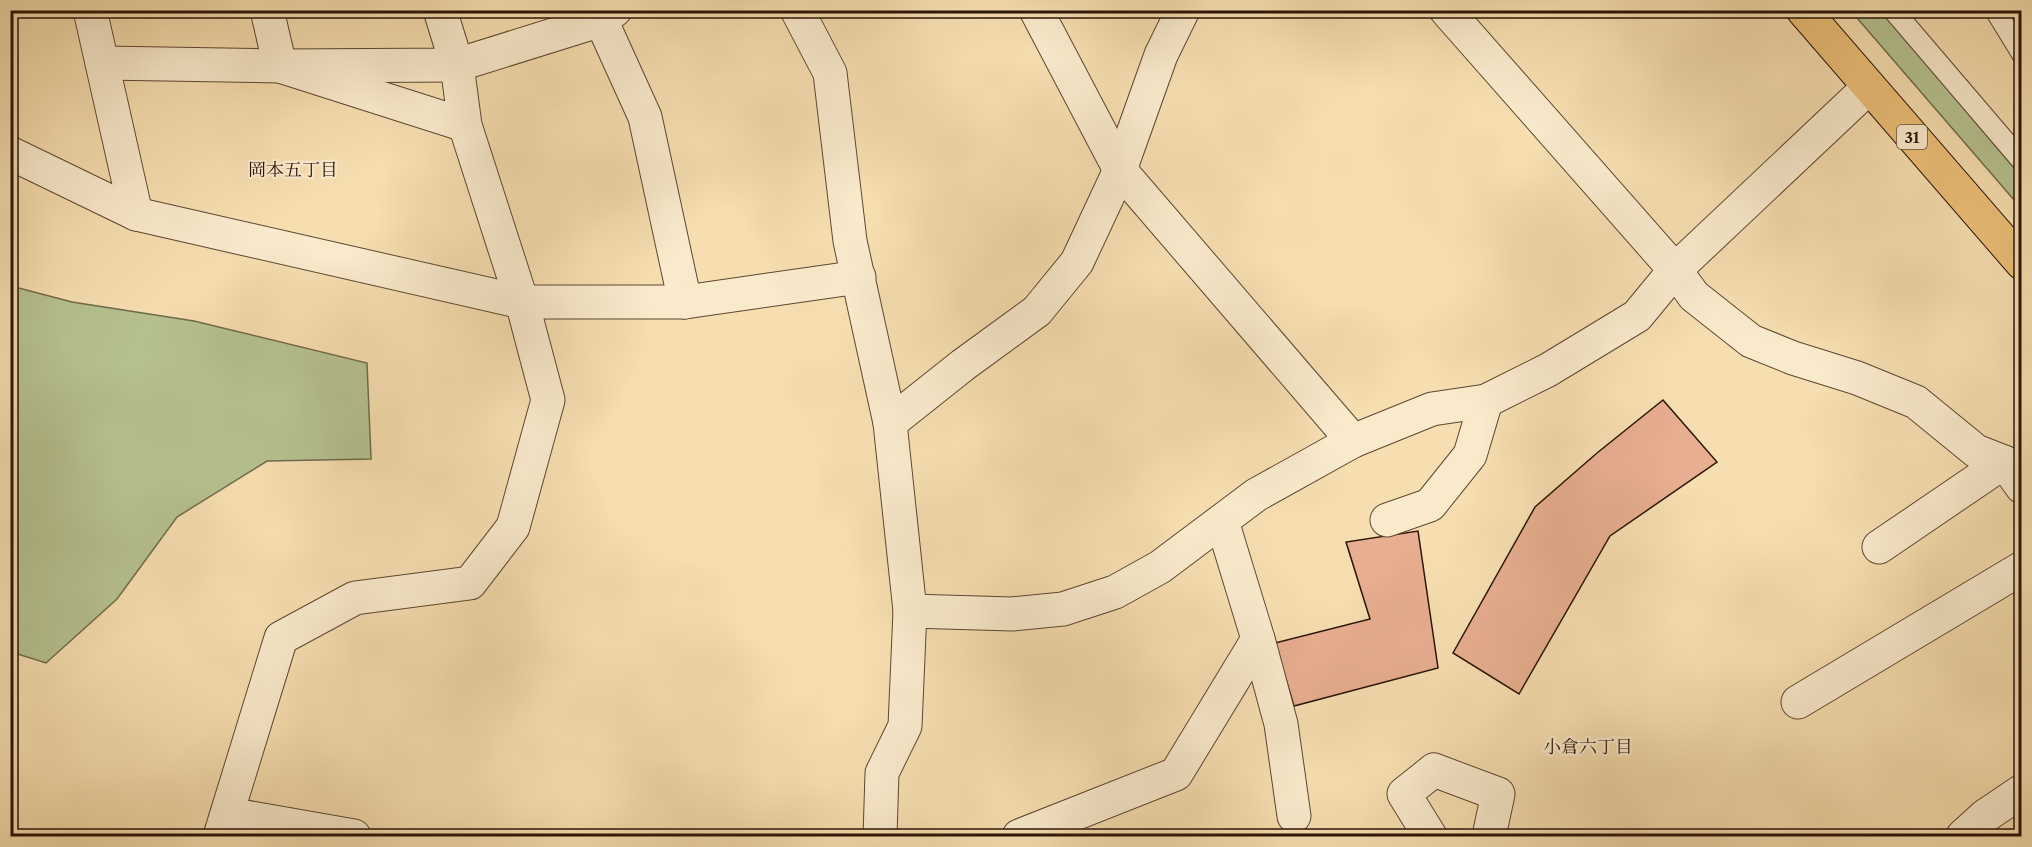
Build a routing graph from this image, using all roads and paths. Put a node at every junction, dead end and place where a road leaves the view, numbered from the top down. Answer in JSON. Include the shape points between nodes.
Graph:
{"nodes":[{"id":1,"x":90,"y":10,"type":"edge"},
{"id":2,"x":267,"y":10,"type":"edge"},
{"id":3,"x":440,"y":10,"type":"edge"},
{"id":4,"x":796,"y":10,"type":"edge"},
{"id":5,"x":1036,"y":10,"type":"edge"},
{"id":6,"x":1183,"y":10,"type":"edge"},
{"id":7,"x":1446,"y":10,"type":"edge"},
{"id":8,"x":1803,"y":10,"type":"edge"},
{"id":9,"x":1893,"y":10,"type":"edge"},
{"id":10,"x":1995,"y":10,"type":"edge"},
{"id":11,"x":608,"y":15,"type":"edge"},
{"id":12,"x":2022,"y":54,"type":"edge"},
{"id":13,"x":102,"y":63,"type":"junction"},
{"id":14,"x":457,"y":65,"type":"junction"},
{"id":15,"x":280,"y":66,"type":"junction"},
{"id":16,"x":1869,"y":87,"type":"junction"},
{"id":17,"x":465,"y":125,"type":"junction"},
{"id":18,"x":10,"y":153,"type":"edge"},
{"id":19,"x":2022,"y":161,"type":"edge"},
{"id":20,"x":1119,"y":170,"type":"junction"},
{"id":21,"x":135,"y":214,"type":"junction"},
{"id":22,"x":2022,"y":263,"type":"edge"},
{"id":23,"x":1675,"y":270,"type":"junction"},
{"id":24,"x":859,"y":277,"type":"junction"},
{"id":25,"x":522,"y":302,"type":"junction"},
{"id":26,"x":685,"y":302,"type":"junction"},
{"id":27,"x":1486,"y":401,"type":"junction"},
{"id":28,"x":890,"y":423,"type":"junction"},
{"id":29,"x":1353,"y":441,"type":"junction"},
{"id":30,"x":2013,"y":475,"type":"edge"},
{"id":31,"x":1387,"y":520,"type":"dead end"},
{"id":32,"x":1222,"y":521,"type":"junction"},
{"id":33,"x":1879,"y":546,"type":"dead end"},
{"id":34,"x":2022,"y":568,"type":"edge"},
{"id":35,"x":910,"y":611,"type":"junction"},
{"id":36,"x":1258,"y":639,"type":"junction"},
{"id":37,"x":1798,"y":702,"type":"dead end"},
{"id":38,"x":2022,"y":791,"type":"edge"},
{"id":39,"x":1294,"y":816,"type":"dead end"},
{"id":40,"x":224,"y":825,"type":"edge"},
{"id":41,"x":354,"y":837,"type":"edge"},
{"id":42,"x":880,"y":837,"type":"edge"},
{"id":43,"x":1019,"y":837,"type":"edge"},
{"id":44,"x":1430,"y":837,"type":"edge"},
{"id":45,"x":1489,"y":837,"type":"edge"},
{"id":46,"x":1963,"y":837,"type":"edge"}],
"edges":[{"from":1,"to":13,"type":"street"},
{"from":2,"to":15,"type":"street"},
{"from":3,"to":14,"type":"street"},
{"from":4,"to":24,"type":"street","via":[[830,74],[850,241]]},
{"from":5,"to":20,"type":"street"},
{"from":6,"to":20,"type":"street","via":[[1161,55]]},
{"from":7,"to":23,"type":"street"},
{"from":8,"to":16,"type":"main road","number":"31"},
{"from":9,"to":19,"type":"lane"},
{"from":10,"to":12,"type":"lane"},
{"from":11,"to":14,"type":"street"},
{"from":11,"to":26,"type":"street","via":[[645,117]]},
{"from":13,"to":15,"type":"street"},
{"from":13,"to":21,"type":"street"},
{"from":14,"to":15,"type":"street"},
{"from":14,"to":17,"type":"street"},
{"from":15,"to":17,"type":"street"},
{"from":16,"to":22,"type":"main road","number":"31"},
{"from":16,"to":23,"type":"street"},
{"from":17,"to":25,"type":"street"},
{"from":18,"to":21,"type":"street"},
{"from":20,"to":28,"type":"street","via":[[1077,262],[1037,310]]},
{"from":20,"to":29,"type":"street"},
{"from":21,"to":25,"type":"street"},
{"from":23,"to":27,"type":"street","via":[[1637,316],[1548,370]]},
{"from":23,"to":30,"type":"street","via":[[1694,296],[1751,341],[1916,402],[1976,451]]},
{"from":24,"to":26,"type":"street"},
{"from":24,"to":28,"type":"street"},
{"from":25,"to":26,"type":"street"},
{"from":25,"to":40,"type":"street","via":[[548,400],[513,527],[470,583],[355,598],[281,638]]},
{"from":27,"to":29,"type":"street","via":[[1432,409]]},
{"from":27,"to":31,"type":"street","via":[[1470,455],[1430,505]]},
{"from":28,"to":35,"type":"street"},
{"from":29,"to":32,"type":"street","via":[[1256,495]]},
{"from":30,"to":33,"type":"street"},
{"from":32,"to":35,"type":"street","via":[[1160,567],[1115,592],[1063,609],[1012,614]]},
{"from":32,"to":36,"type":"street"},
{"from":34,"to":37,"type":"street"},
{"from":35,"to":42,"type":"street","via":[[905,726],[882,773]]},
{"from":36,"to":39,"type":"street","via":[[1281,724]]},
{"from":36,"to":43,"type":"street","via":[[1176,774]]},
{"from":38,"to":46,"type":"street","via":[[1985,816]]},
{"from":40,"to":41,"type":"street"},
{"from":44,"to":45,"type":"street","via":[[1404,794],[1434,770],[1498,794]]}]}
